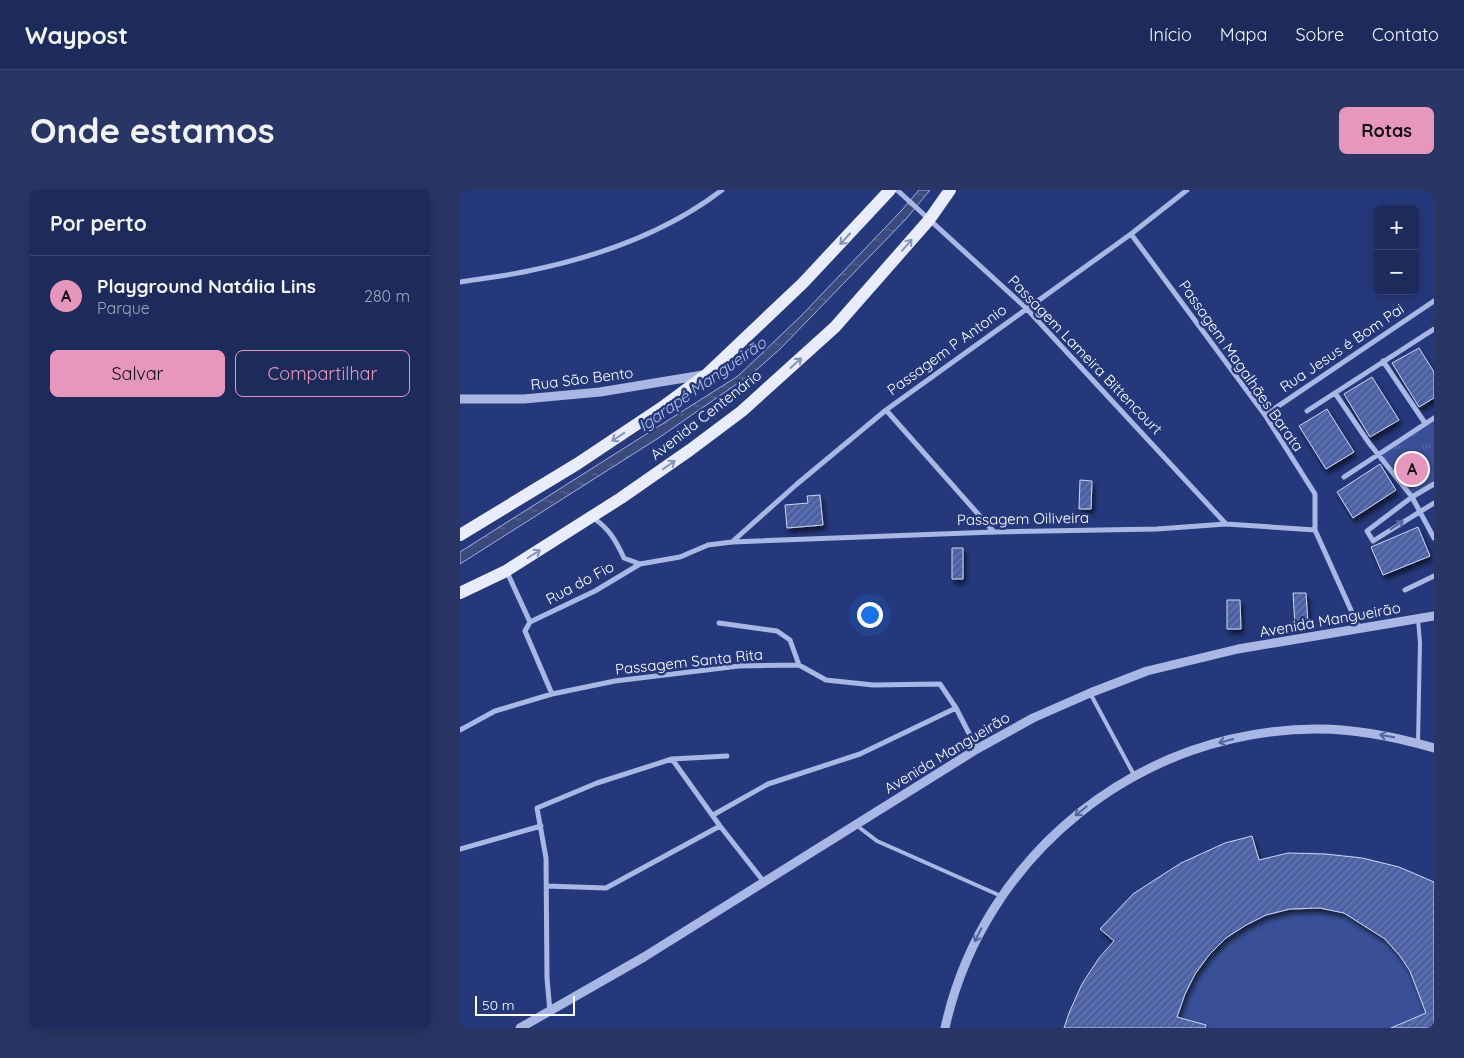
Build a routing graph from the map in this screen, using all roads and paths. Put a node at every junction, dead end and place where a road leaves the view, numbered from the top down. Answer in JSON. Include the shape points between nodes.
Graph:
{"nodes":[{"id":1,"x":722,"y":190,"type":"edge"},
{"id":2,"x":950,"y":190,"type":"edge"},
{"id":3,"x":1187,"y":190,"type":"edge"},
{"id":4,"x":896,"y":191,"type":"edge"},
{"id":5,"x":927,"y":218,"type":"junction"},
{"id":6,"x":1131,"y":234,"type":"junction"},
{"id":7,"x":460,"y":282,"type":"edge"},
{"id":8,"x":1434,"y":301,"type":"edge"},
{"id":9,"x":1026,"y":308,"type":"junction"},
{"id":10,"x":1434,"y":329,"type":"edge"},
{"id":11,"x":1383,"y":361,"type":"junction"},
{"id":12,"x":707,"y":374,"type":"junction"},
{"id":13,"x":1335,"y":393,"type":"junction"},
{"id":14,"x":460,"y":399,"type":"edge"},
{"id":15,"x":886,"y":410,"type":"junction"},
{"id":16,"x":1307,"y":411,"type":"dead end"},
{"id":17,"x":1265,"y":415,"type":"junction"},
{"id":18,"x":1434,"y":418,"type":"edge"},
{"id":19,"x":1426,"y":423,"type":"junction"},
{"id":20,"x":1378,"y":454,"type":"junction"},
{"id":21,"x":1344,"y":477,"type":"dead end"},
{"id":22,"x":1434,"y":484,"type":"edge"},
{"id":23,"x":1412,"y":497,"type":"junction"},
{"id":24,"x":1434,"y":503,"type":"edge"},
{"id":25,"x":1419,"y":511,"type":"junction"},
{"id":26,"x":592,"y":517,"type":"junction"},
{"id":27,"x":1226,"y":524,"type":"junction"},
{"id":28,"x":1315,"y":530,"type":"junction"},
{"id":29,"x":994,"y":532,"type":"junction"},
{"id":30,"x":462,"y":533,"type":"edge"},
{"id":31,"x":1434,"y":538,"type":"edge"},
{"id":32,"x":732,"y":542,"type":"junction"},
{"id":33,"x":640,"y":564,"type":"junction"},
{"id":34,"x":506,"y":571,"type":"junction"},
{"id":35,"x":1434,"y":576,"type":"edge"},
{"id":36,"x":1405,"y":590,"type":"dead end"},
{"id":37,"x":460,"y":593,"type":"edge"},
{"id":38,"x":1434,"y":616,"type":"edge"},
{"id":39,"x":1418,"y":619,"type":"junction"},
{"id":40,"x":530,"y":622,"type":"junction"},
{"id":41,"x":719,"y":623,"type":"dead end"},
{"id":42,"x":1360,"y":628,"type":"junction"},
{"id":43,"x":799,"y":665,"type":"junction"},
{"id":44,"x":1090,"y":693,"type":"junction"},
{"id":45,"x":552,"y":694,"type":"junction"},
{"id":46,"x":956,"y":708,"type":"junction"},
{"id":47,"x":460,"y":730,"type":"edge"},
{"id":48,"x":1418,"y":743,"type":"junction"},
{"id":49,"x":1434,"y":748,"type":"edge"},
{"id":50,"x":978,"y":749,"type":"junction"},
{"id":51,"x":728,"y":756,"type":"dead end"},
{"id":52,"x":672,"y":759,"type":"junction"},
{"id":53,"x":1134,"y":776,"type":"junction"},
{"id":54,"x":713,"y":815,"type":"junction"},
{"id":55,"x":856,"y":825,"type":"junction"},
{"id":56,"x":541,"y":826,"type":"junction"},
{"id":57,"x":720,"y":826,"type":"junction"},
{"id":58,"x":460,"y":850,"type":"edge"},
{"id":59,"x":764,"y":882,"type":"junction"},
{"id":60,"x":546,"y":886,"type":"junction"},
{"id":61,"x":1001,"y":896,"type":"junction"},
{"id":62,"x":550,"y":1012,"type":"junction"},
{"id":63,"x":520,"y":1028,"type":"edge"},
{"id":64,"x":945,"y":1028,"type":"edge"}],
"edges":[{"from":1,"to":7,"type":"street","via":[[681,218],[634,240],[528,271]]},
{"from":2,"to":5,"type":"main road","name":"Avenida Centenário"},
{"from":3,"to":6,"type":"street","name":"Passagem P Antonio"},
{"from":4,"to":5,"type":"street","name":"Passagem Lameira Bittencourt"},
{"from":4,"to":12,"type":"main road","name":"Avenida Centenário","one_way":true},
{"from":5,"to":9,"type":"street","name":"Passagem Lameira Bittencourt"},
{"from":26,"to":5,"type":"main road","name":"Avenida Centenário","one_way":true,"via":[[742,411],[835,327]]},
{"from":6,"to":9,"type":"street","name":"Passagem P Antonio"},
{"from":6,"to":17,"type":"street","name":"Passagem Magalhães Barata"},
{"from":8,"to":17,"type":"street","name":"Rua Jesus é Bom Pai"},
{"from":9,"to":15,"type":"street","name":"Passagem P Antonio"},
{"from":9,"to":27,"type":"street","name":"Passagem Lameira Bittencourt"},
{"from":10,"to":11,"type":"street"},
{"from":11,"to":13,"type":"street"},
{"from":11,"to":19,"type":"street"},
{"from":12,"to":14,"type":"street","name":"Rua São Bento","via":[[600,392],[524,399]]},
{"from":12,"to":30,"type":"main road","name":"Avenida Centenário","one_way":true,"via":[[585,459]]},
{"from":13,"to":16,"type":"street"},
{"from":13,"to":20,"type":"street"},
{"from":15,"to":29,"type":"street"},
{"from":15,"to":32,"type":"street","name":"Passagem P Antonio"},
{"from":17,"to":28,"type":"street","name":"Passagem Magalhães Barata","via":[[1315,494]]},
{"from":18,"to":19,"type":"street"},
{"from":19,"to":20,"type":"street"},
{"from":20,"to":21,"type":"street"},
{"from":20,"to":23,"type":"street"},
{"from":22,"to":23,"type":"street"},
{"from":23,"to":25,"type":"street"},
{"from":23,"to":25,"type":"street","one_way":true,"via":[[1367,531],[1373,541]]},
{"from":24,"to":25,"type":"street"},
{"from":25,"to":31,"type":"street"},
{"from":26,"to":33,"type":"street","via":[[606,526],[624,558]]},
{"from":34,"to":26,"type":"main road","name":"Avenida Centenário","one_way":true},
{"from":27,"to":28,"type":"street","name":"Passagem Oiliveira"},
{"from":27,"to":29,"type":"street","name":"Passagem Oiliveira","via":[[1158,529]]},
{"from":28,"to":42,"type":"street","name":"Passagem Magalhães Barata"},
{"from":29,"to":32,"type":"street","name":"Passagem Oiliveira"},
{"from":32,"to":33,"type":"street","name":"Passagem Oiliveira","via":[[708,545],[680,557]]},
{"from":33,"to":40,"type":"street","name":"Rua do Fio","via":[[595,591]]},
{"from":34,"to":37,"type":"main road","name":"Avenida Centenário"},
{"from":34,"to":40,"type":"street"},
{"from":35,"to":36,"type":"street"},
{"from":38,"to":39,"type":"street","name":"Avenida Mangueirão"},
{"from":39,"to":42,"type":"street","name":"Avenida Mangueirão"},
{"from":39,"to":48,"type":"lane"},
{"from":40,"to":45,"type":"street","via":[[525,631]]},
{"from":41,"to":43,"type":"street","via":[[777,631],[790,640]]},
{"from":42,"to":44,"type":"street","name":"Avenida Mangueirão","via":[[1238,649],[1147,672]]},
{"from":43,"to":45,"type":"street","name":"Passagem Santa Rita","via":[[739,666],[615,681]]},
{"from":43,"to":46,"type":"street","via":[[826,680],[873,685],[940,684]]},
{"from":44,"to":50,"type":"street","name":"Avenida Mangueirão","via":[[1033,718]]},
{"from":44,"to":53,"type":"lane"},
{"from":45,"to":47,"type":"street","name":"Passagem Santa Rita","via":[[495,711]]},
{"from":46,"to":50,"type":"street"},
{"from":46,"to":54,"type":"street","via":[[860,754],[768,784]]},
{"from":48,"to":49,"type":"street"},
{"from":48,"to":53,"type":"street","one_way":true,"via":[[1360,732],[1277,731],[1196,749]]},
{"from":50,"to":55,"type":"street","name":"Avenida Mangueirão"},
{"from":51,"to":52,"type":"street"},
{"from":52,"to":54,"type":"street"},
{"from":52,"to":56,"type":"street","via":[[537,808]]},
{"from":53,"to":61,"type":"street","one_way":true,"via":[[1086,807],[1054,833]]},
{"from":54,"to":57,"type":"street"},
{"from":55,"to":59,"type":"street","name":"Avenida Mangueirão"},
{"from":55,"to":61,"type":"lane","via":[[877,841]]},
{"from":56,"to":58,"type":"street"},
{"from":56,"to":60,"type":"street"},
{"from":57,"to":59,"type":"street"},
{"from":57,"to":60,"type":"street","via":[[606,888]]},
{"from":59,"to":62,"type":"street","name":"Avenida Mangueirão"},
{"from":60,"to":62,"type":"street","via":[[546,970]]},
{"from":61,"to":64,"type":"street","one_way":true,"via":[[962,969]]},
{"from":62,"to":63,"type":"street","name":"Avenida Mangueirão"}]}
